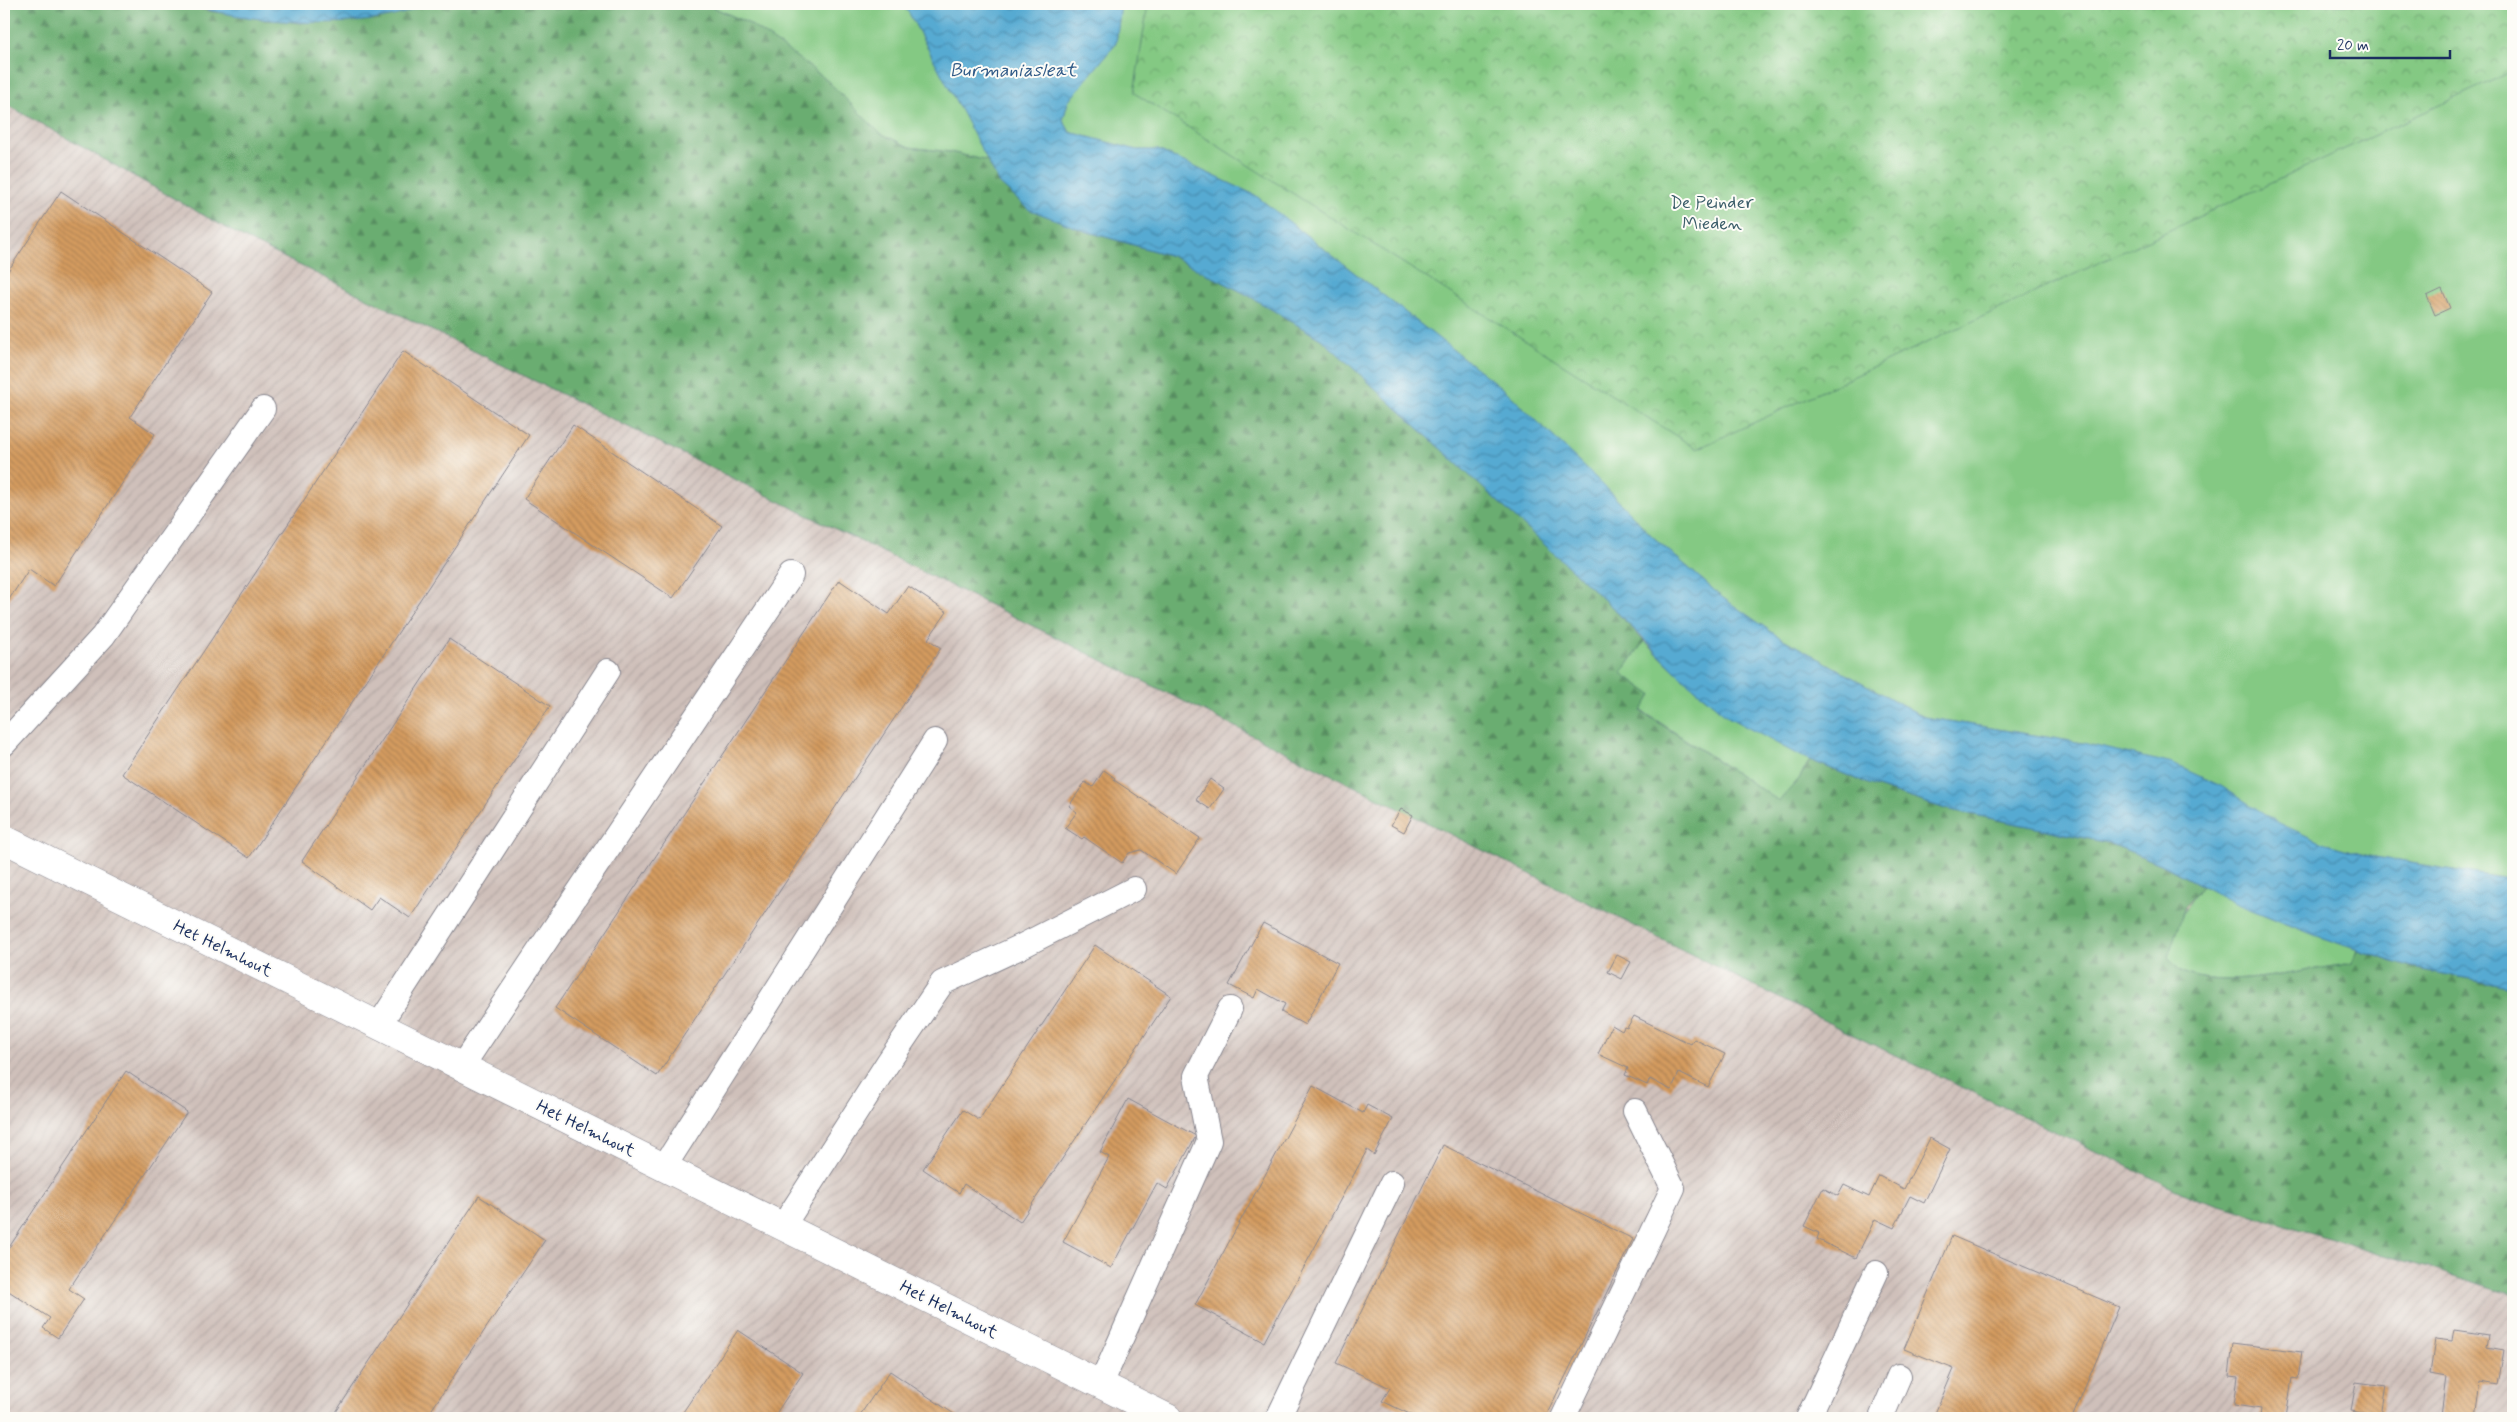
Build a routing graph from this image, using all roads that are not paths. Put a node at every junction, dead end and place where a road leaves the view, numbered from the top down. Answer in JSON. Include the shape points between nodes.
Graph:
{"nodes":[{"id":1,"x":263,"y":409,"type":"dead end"},
{"id":2,"x":791,"y":575,"type":"dead end"},
{"id":3,"x":608,"y":671,"type":"dead end"},
{"id":4,"x":935,"y":741,"type":"dead end"},
{"id":5,"x":4,"y":744,"type":"edge"},
{"id":6,"x":4,"y":839,"type":"edge"},
{"id":7,"x":1134,"y":889,"type":"dead end"},
{"id":8,"x":1230,"y":1009,"type":"dead end"},
{"id":9,"x":379,"y":1025,"type":"junction"},
{"id":10,"x":462,"y":1066,"type":"junction"},
{"id":11,"x":1634,"y":1111,"type":"dead end"},
{"id":12,"x":664,"y":1167,"type":"junction"},
{"id":13,"x":1392,"y":1183,"type":"dead end"},
{"id":14,"x":783,"y":1226,"type":"junction"},
{"id":15,"x":1876,"y":1273,"type":"dead end"},
{"id":16,"x":1899,"y":1376,"type":"dead end"},
{"id":17,"x":1100,"y":1384,"type":"junction"},
{"id":18,"x":1168,"y":1418,"type":"edge"},
{"id":19,"x":1278,"y":1418,"type":"edge"},
{"id":20,"x":1563,"y":1418,"type":"edge"},
{"id":21,"x":1808,"y":1418,"type":"edge"},
{"id":22,"x":1880,"y":1418,"type":"edge"}],
"edges":[{"from":1,"to":5,"type":"lane","via":[[103,636]]},
{"from":2,"to":10,"type":"lane"},
{"from":3,"to":9,"type":"lane"},
{"from":4,"to":12,"type":"lane"},
{"from":6,"to":9,"type":"street","name":"Het Helmhout"},
{"from":7,"to":14,"type":"lane","via":[[942,983]]},
{"from":8,"to":17,"type":"lane","via":[[1196,1076],[1209,1141]]},
{"from":9,"to":10,"type":"street","name":"Het Helmhout"},
{"from":10,"to":12,"type":"street","name":"Het Helmhout"},
{"from":11,"to":20,"type":"lane","via":[[1673,1188]]},
{"from":12,"to":14,"type":"street","name":"Het Helmhout"},
{"from":13,"to":19,"type":"lane"},
{"from":14,"to":17,"type":"street","name":"Het Helmhout"},
{"from":15,"to":21,"type":"lane"},
{"from":16,"to":22,"type":"lane"},
{"from":17,"to":18,"type":"street","name":"Het Helmhout"}]}
